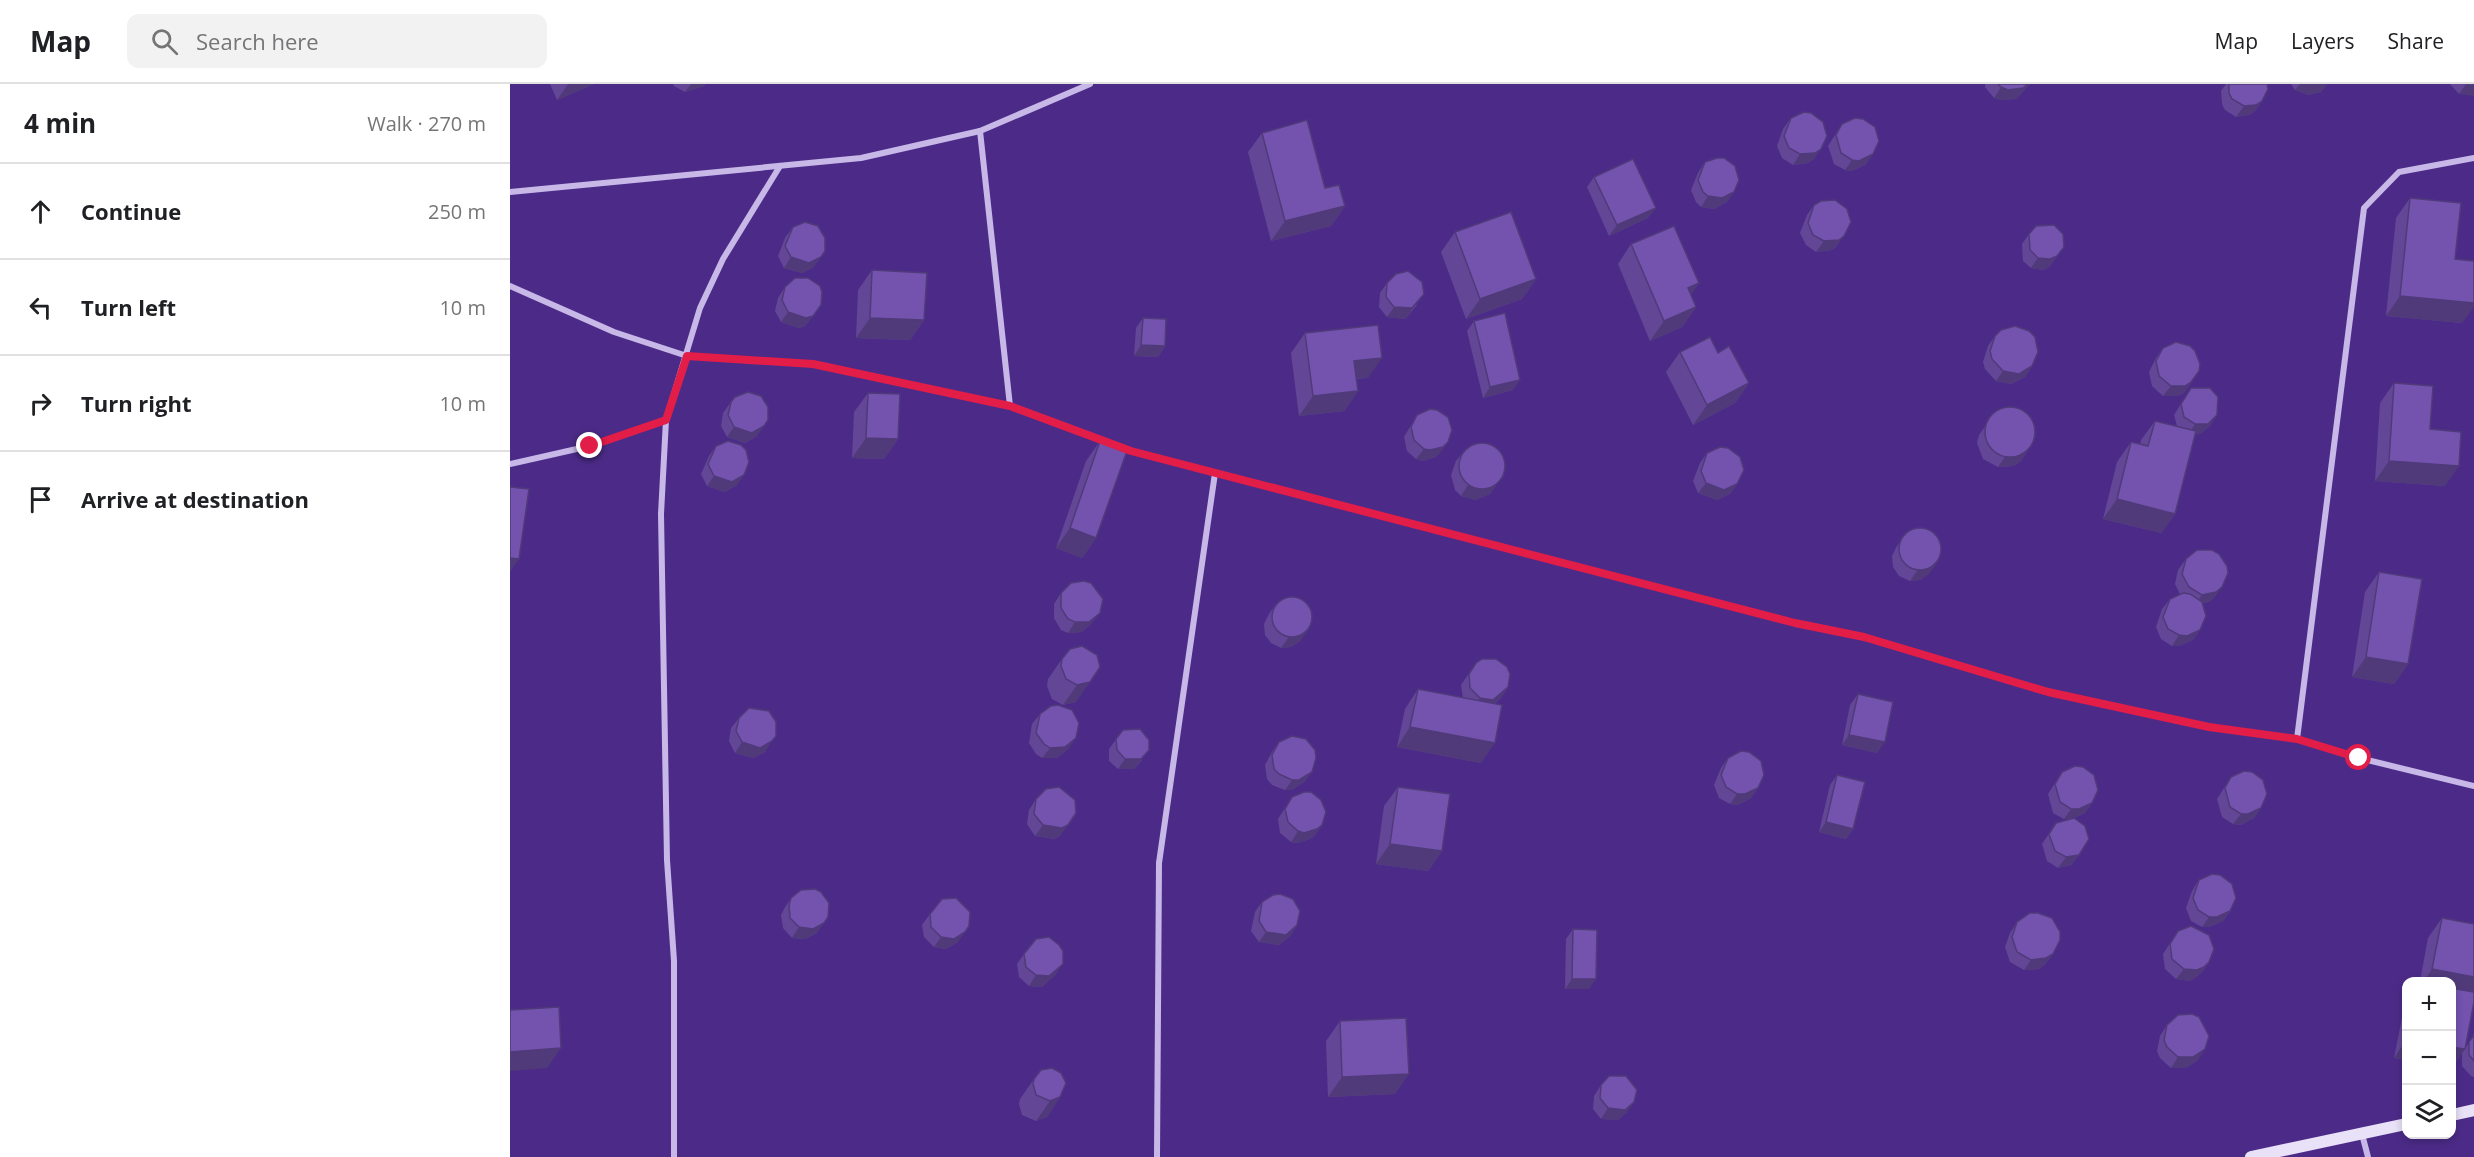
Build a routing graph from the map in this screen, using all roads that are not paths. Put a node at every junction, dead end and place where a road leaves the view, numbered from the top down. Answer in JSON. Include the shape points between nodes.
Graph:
{"nodes":[{"id":1,"x":1090,"y":84,"type":"edge"},
{"id":2,"x":980,"y":131,"type":"junction"},
{"id":3,"x":2474,"y":158,"type":"edge"},
{"id":4,"x":780,"y":165,"type":"junction"},
{"id":5,"x":510,"y":192,"type":"edge"},
{"id":6,"x":510,"y":286,"type":"edge"},
{"id":7,"x":687,"y":356,"type":"junction"},
{"id":8,"x":1010,"y":406,"type":"junction"},
{"id":9,"x":666,"y":420,"type":"junction"},
{"id":10,"x":510,"y":464,"type":"edge"},
{"id":11,"x":1215,"y":473,"type":"junction"},
{"id":12,"x":2297,"y":739,"type":"junction"},
{"id":13,"x":2474,"y":786,"type":"edge"},
{"id":14,"x":2474,"y":1110,"type":"edge"},
{"id":15,"x":2456,"y":1114,"type":"edge"},
{"id":16,"x":2402,"y":1125,"type":"edge"},
{"id":17,"x":2362,"y":1134,"type":"junction"},
{"id":18,"x":674,"y":1157,"type":"edge"},
{"id":19,"x":1157,"y":1157,"type":"edge"},
{"id":20,"x":2251,"y":1157,"type":"edge"},
{"id":21,"x":2367,"y":1157,"type":"edge"}],
"edges":[{"from":1,"to":2,"type":"street"},
{"from":2,"to":4,"type":"street","via":[[861,158]]},
{"from":2,"to":8,"type":"street"},
{"from":3,"to":12,"type":"street","via":[[2400,171],[2364,208]]},
{"from":4,"to":5,"type":"street"},
{"from":4,"to":7,"type":"street","via":[[723,259],[700,308]]},
{"from":6,"to":7,"type":"street","via":[[614,332]]},
{"from":7,"to":8,"type":"street","via":[[813,364]]},
{"from":7,"to":9,"type":"street"},
{"from":8,"to":11,"type":"street","via":[[1131,451]]},
{"from":9,"to":10,"type":"street","via":[[590,446]]},
{"from":9,"to":18,"type":"street","via":[[661,514],[667,860],[674,961]]},
{"from":11,"to":12,"type":"street","via":[[1795,623],[1864,637],[2048,692],[2209,727]]},
{"from":11,"to":19,"type":"street","via":[[1159,863]]},
{"from":12,"to":13,"type":"street"},
{"from":14,"to":15,"type":"main road"},
{"from":16,"to":17,"type":"main road"},
{"from":17,"to":20,"type":"main road"},
{"from":17,"to":21,"type":"street"}]}
